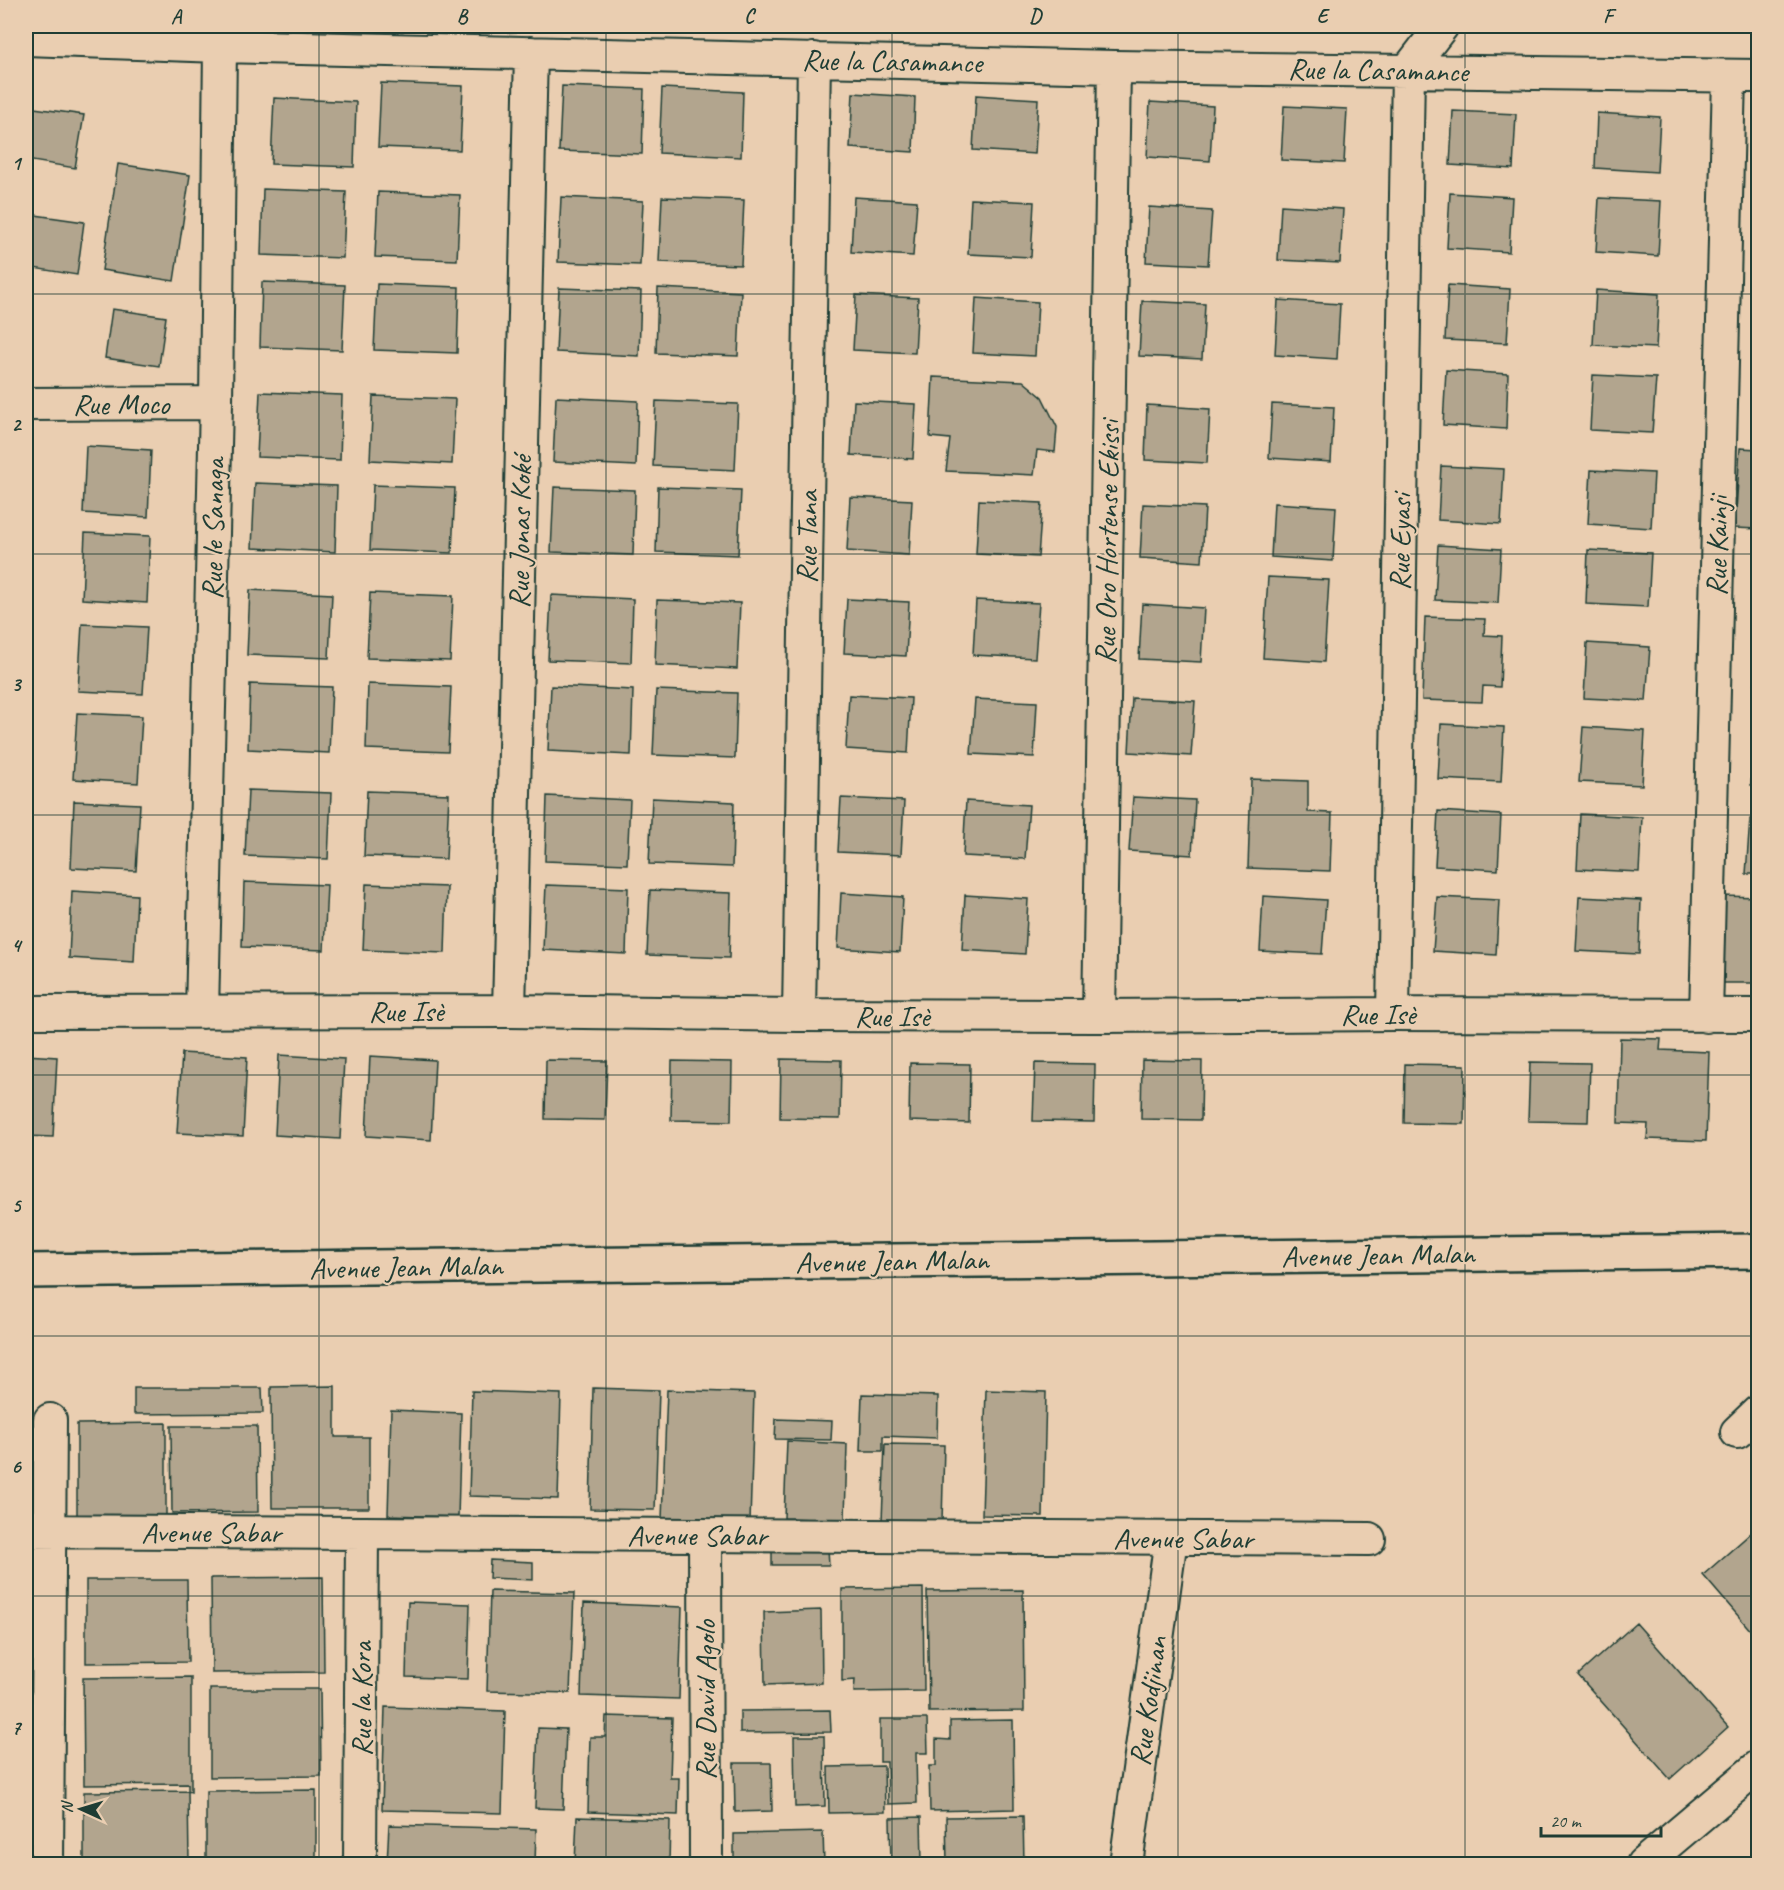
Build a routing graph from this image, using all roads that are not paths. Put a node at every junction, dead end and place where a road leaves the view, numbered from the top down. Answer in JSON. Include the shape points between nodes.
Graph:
{"nodes":[{"id":1,"x":1442,"y":26,"type":"edge"},
{"id":2,"x":29,"y":35,"type":"edge"},
{"id":3,"x":220,"y":46,"type":"junction"},
{"id":4,"x":531,"y":53,"type":"junction"},
{"id":5,"x":814,"y":59,"type":"junction"},
{"id":6,"x":1114,"y":67,"type":"junction"},
{"id":7,"x":1408,"y":70,"type":"junction"},
{"id":8,"x":1744,"y":76,"type":"edge"},
{"id":9,"x":26,"y":404,"type":"edge"},
{"id":10,"x":216,"y":404,"type":"junction"},
{"id":11,"x":509,"y":1011,"type":"junction"},
{"id":12,"x":26,"y":1012,"type":"edge"},
{"id":13,"x":202,"y":1012,"type":"junction"},
{"id":14,"x":1393,"y":1014,"type":"junction"},
{"id":15,"x":1758,"y":1015,"type":"edge"},
{"id":16,"x":799,"y":1016,"type":"junction"},
{"id":17,"x":1099,"y":1016,"type":"junction"},
{"id":18,"x":1706,"y":1016,"type":"junction"},
{"id":19,"x":1758,"y":1251,"type":"edge"},
{"id":20,"x":26,"y":1271,"type":"edge"},
{"id":21,"x":50,"y":1420,"type":"dead end"},
{"id":22,"x":38,"y":1531,"type":"edge"},
{"id":23,"x":362,"y":1533,"type":"junction"},
{"id":24,"x":705,"y":1535,"type":"junction"},
{"id":25,"x":1171,"y":1538,"type":"junction"},
{"id":26,"x":1369,"y":1539,"type":"dead end"},
{"id":27,"x":1758,"y":1767,"type":"edge"},
{"id":28,"x":47,"y":1864,"type":"edge"},
{"id":29,"x":360,"y":1864,"type":"edge"},
{"id":30,"x":706,"y":1864,"type":"edge"},
{"id":31,"x":1126,"y":1864,"type":"edge"},
{"id":32,"x":1643,"y":1864,"type":"edge"}],
"edges":[{"from":1,"to":7,"type":"street"},
{"from":2,"to":3,"type":"street","name":"Rue la Casamance"},
{"from":3,"to":4,"type":"street","name":"Rue la Casamance"},
{"from":3,"to":10,"type":"street","name":"Rue le Sanaga"},
{"from":4,"to":5,"type":"street","name":"Rue la Casamance"},
{"from":4,"to":11,"type":"street","name":"Rue Jonas Koké"},
{"from":5,"to":6,"type":"street","name":"Rue la Casamance"},
{"from":5,"to":16,"type":"street","name":"Rue Tana"},
{"from":6,"to":7,"type":"street","name":"Rue la Casamance"},
{"from":6,"to":17,"type":"street","name":"Rue Oro Hortense Ekissi"},
{"from":7,"to":8,"type":"street","name":"Rue la Casamance"},
{"from":7,"to":14,"type":"street","name":"Rue Eyasi"},
{"from":8,"to":18,"type":"street","name":"Rue Kainji"},
{"from":9,"to":10,"type":"street","name":"Rue Moco"},
{"from":10,"to":13,"type":"street","name":"Rue le Sanaga"},
{"from":11,"to":13,"type":"street","name":"Rue Isè"},
{"from":11,"to":16,"type":"street","name":"Rue Isè"},
{"from":12,"to":13,"type":"street","name":"Rue Isè"},
{"from":14,"to":17,"type":"street","name":"Rue Isè"},
{"from":14,"to":18,"type":"street","name":"Rue Isè"},
{"from":15,"to":18,"type":"street","name":"Rue Isè"},
{"from":16,"to":17,"type":"street","name":"Rue Isè"},
{"from":19,"to":20,"type":"main road","name":"Avenue Jean Malan"},
{"from":21,"to":22,"type":"street"},
{"from":22,"to":23,"type":"street","name":"Avenue Sabar"},
{"from":22,"to":28,"type":"street"},
{"from":23,"to":24,"type":"street","name":"Avenue Sabar"},
{"from":23,"to":29,"type":"street","name":"Rue la Kora"},
{"from":24,"to":25,"type":"street","name":"Avenue Sabar"},
{"from":24,"to":30,"type":"street","name":"Rue David Agolo"},
{"from":25,"to":26,"type":"street","name":"Avenue Sabar"},
{"from":25,"to":31,"type":"street","name":"Rue Kodjinan"},
{"from":27,"to":32,"type":"street"}]}
